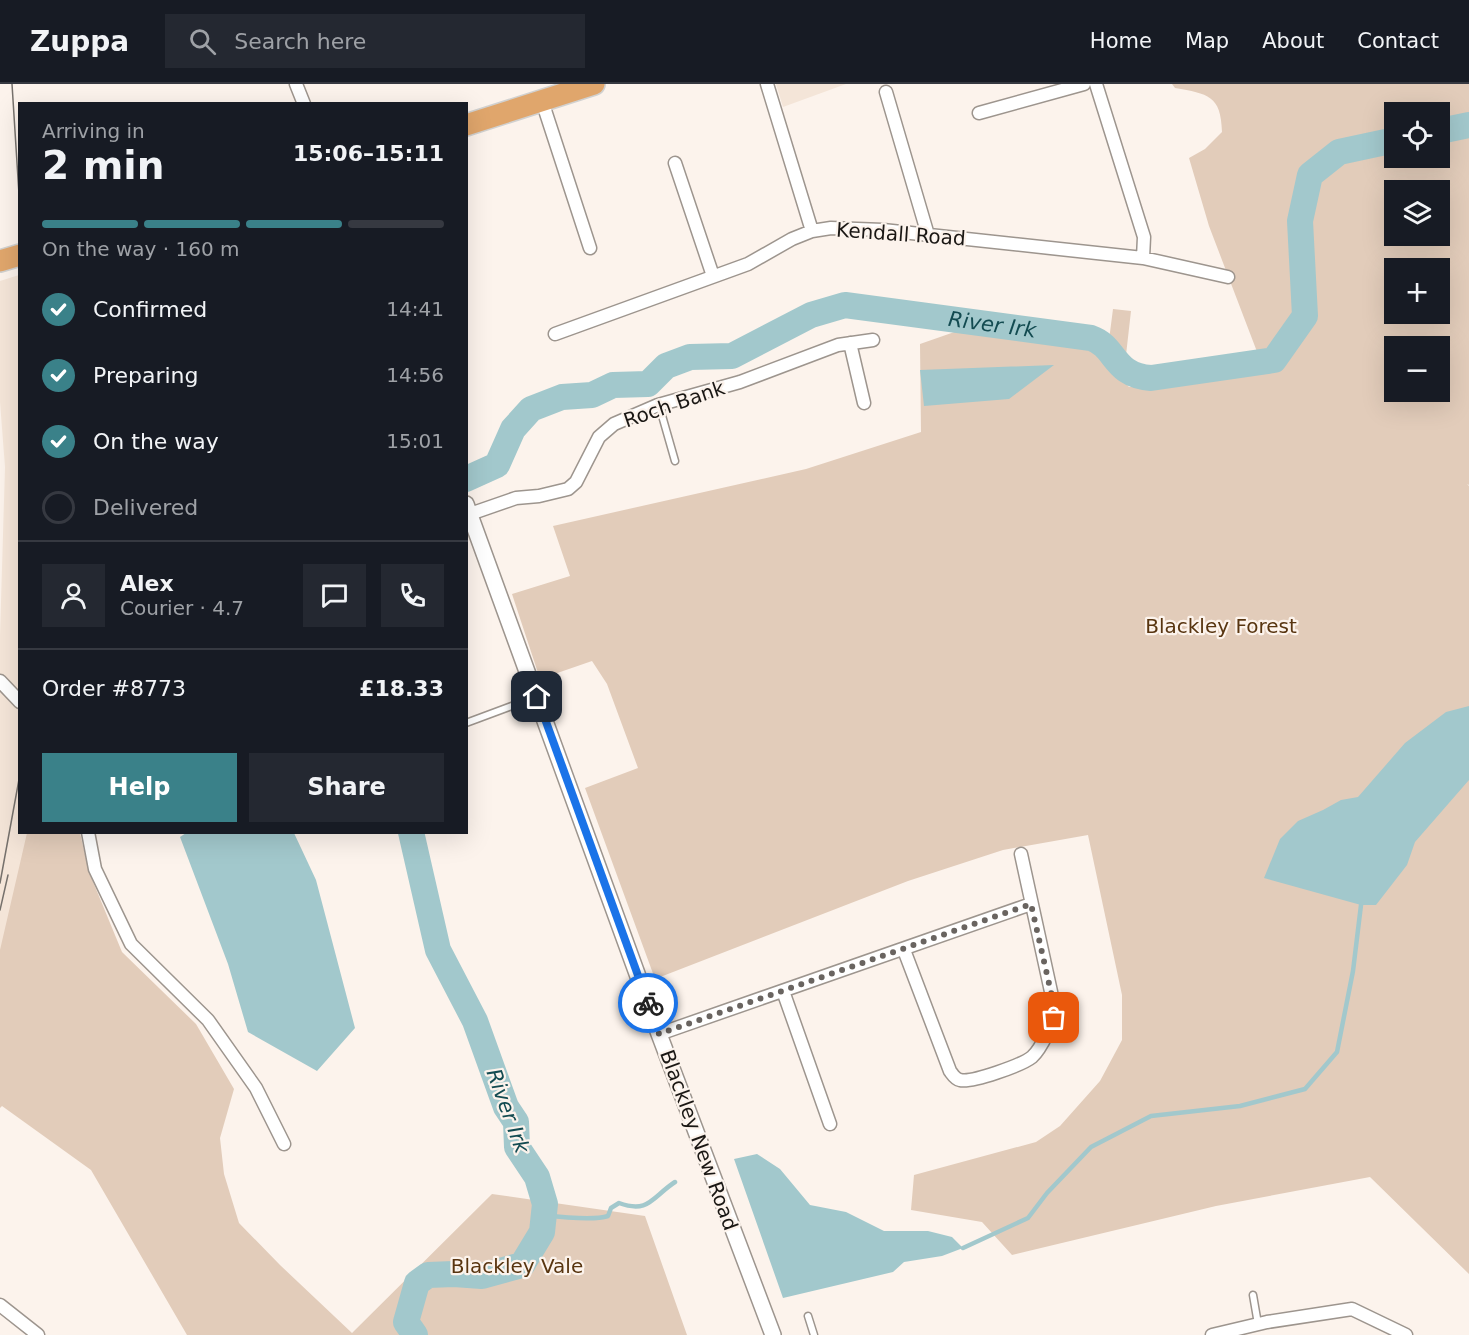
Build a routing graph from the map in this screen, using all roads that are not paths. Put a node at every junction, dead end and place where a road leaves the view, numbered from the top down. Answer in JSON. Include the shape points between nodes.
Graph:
{"nodes":[{"id":1,"x":296,"y":84,"type":"edge"},
{"id":2,"x":594,"y":84,"type":"edge"},
{"id":3,"x":767,"y":84,"type":"edge"},
{"id":4,"x":1084,"y":84,"type":"edge"},
{"id":5,"x":1096,"y":84,"type":"edge"},
{"id":6,"x":886,"y":92,"type":"dead end"},
{"id":7,"x":544,"y":94,"type":"edge"},
{"id":8,"x":303,"y":102,"type":"edge"},
{"id":9,"x":979,"y":113,"type":"dead end"},
{"id":10,"x":468,"y":124,"type":"edge"},
{"id":11,"x":675,"y":163,"type":"dead end"},
{"id":12,"x":812,"y":231,"type":"junction"},
{"id":13,"x":928,"y":235,"type":"junction"},
{"id":14,"x":590,"y":248,"type":"dead end"},
{"id":15,"x":18,"y":256,"type":"edge"},
{"id":16,"x":1143,"y":258,"type":"junction"},
{"id":17,"x":0,"y":261,"type":"edge"},
{"id":18,"x":713,"y":276,"type":"junction"},
{"id":19,"x":1228,"y":277,"type":"dead end"},
{"id":20,"x":555,"y":334,"type":"dead end"},
{"id":21,"x":873,"y":340,"type":"dead end"},
{"id":22,"x":850,"y":343,"type":"junction"},
{"id":23,"x":864,"y":403,"type":"dead end"},
{"id":24,"x":658,"y":405,"type":"junction"},
{"id":25,"x":675,"y":461,"type":"dead end"},
{"id":26,"x":468,"y":509,"type":"edge"},
{"id":27,"x":0,"y":681,"type":"edge"},
{"id":28,"x":537,"y":697,"type":"junction"},
{"id":29,"x":18,"y":700,"type":"edge"},
{"id":30,"x":468,"y":722,"type":"edge"},
{"id":31,"x":88,"y":834,"type":"edge"},
{"id":32,"x":1021,"y":854,"type":"dead end"},
{"id":33,"x":1031,"y":904,"type":"junction"},
{"id":34,"x":904,"y":950,"type":"junction"},
{"id":35,"x":783,"y":991,"type":"junction"},
{"id":36,"x":659,"y":1034,"type":"junction"},
{"id":37,"x":830,"y":1124,"type":"dead end"},
{"id":38,"x":284,"y":1144,"type":"dead end"},
{"id":39,"x":1253,"y":1295,"type":"dead end"},
{"id":40,"x":0,"y":1305,"type":"edge"},
{"id":41,"x":808,"y":1316,"type":"dead end"},
{"id":42,"x":1258,"y":1324,"type":"junction"},
{"id":43,"x":30,"y":1333,"type":"edge"},
{"id":44,"x":773,"y":1335,"type":"edge"},
{"id":45,"x":814,"y":1335,"type":"edge"},
{"id":46,"x":1212,"y":1335,"type":"edge"},
{"id":47,"x":1406,"y":1335,"type":"edge"}],
"edges":[{"from":1,"to":8,"type":"street"},
{"from":2,"to":7,"type":"highway"},
{"from":3,"to":12,"type":"street"},
{"from":4,"to":9,"type":"street"},
{"from":5,"to":16,"type":"street","via":[[1144,237]]},
{"from":6,"to":13,"type":"street"},
{"from":7,"to":10,"type":"highway"},
{"from":7,"to":14,"type":"street"},
{"from":11,"to":18,"type":"street"},
{"from":12,"to":13,"type":"street","name":"Kendall Road","via":[[850,227]]},
{"from":12,"to":18,"type":"street","name":"Kendall Road","via":[[748,264]]},
{"from":13,"to":16,"type":"street","name":"Kendall Road"},
{"from":15,"to":17,"type":"highway"},
{"from":16,"to":19,"type":"street","name":"Kendall Road"},
{"from":18,"to":20,"type":"street","name":"Kendall Road"},
{"from":21,"to":22,"type":"street","name":"Roch Bank"},
{"from":22,"to":23,"type":"street"},
{"from":22,"to":24,"type":"street","name":"Roch Bank","via":[[740,382]]},
{"from":24,"to":25,"type":"lane"},
{"from":24,"to":26,"type":"street","name":"Roch Bank","via":[[614,424],[599,437],[576,482],[568,489]]},
{"from":26,"to":28,"type":"street","name":"Blackley New Road"},
{"from":27,"to":29,"type":"street"},
{"from":28,"to":30,"type":"lane"},
{"from":28,"to":36,"type":"street","name":"Blackley New Road"},
{"from":31,"to":38,"type":"street","via":[[95,869],[131,944],[208,1020],[256,1088]]},
{"from":32,"to":33,"type":"street"},
{"from":33,"to":34,"type":"street"},
{"from":33,"to":34,"type":"street","via":[[1054,1018],[1032,1057],[976,1079],[961,1081],[950,1071]]},
{"from":34,"to":35,"type":"street"},
{"from":35,"to":36,"type":"street"},
{"from":35,"to":37,"type":"street"},
{"from":36,"to":44,"type":"street","name":"Blackley New Road"},
{"from":39,"to":42,"type":"lane"},
{"from":40,"to":43,"type":"street"},
{"from":41,"to":45,"type":"lane"},
{"from":42,"to":46,"type":"street"},
{"from":42,"to":47,"type":"street","via":[[1352,1309]]}]}
